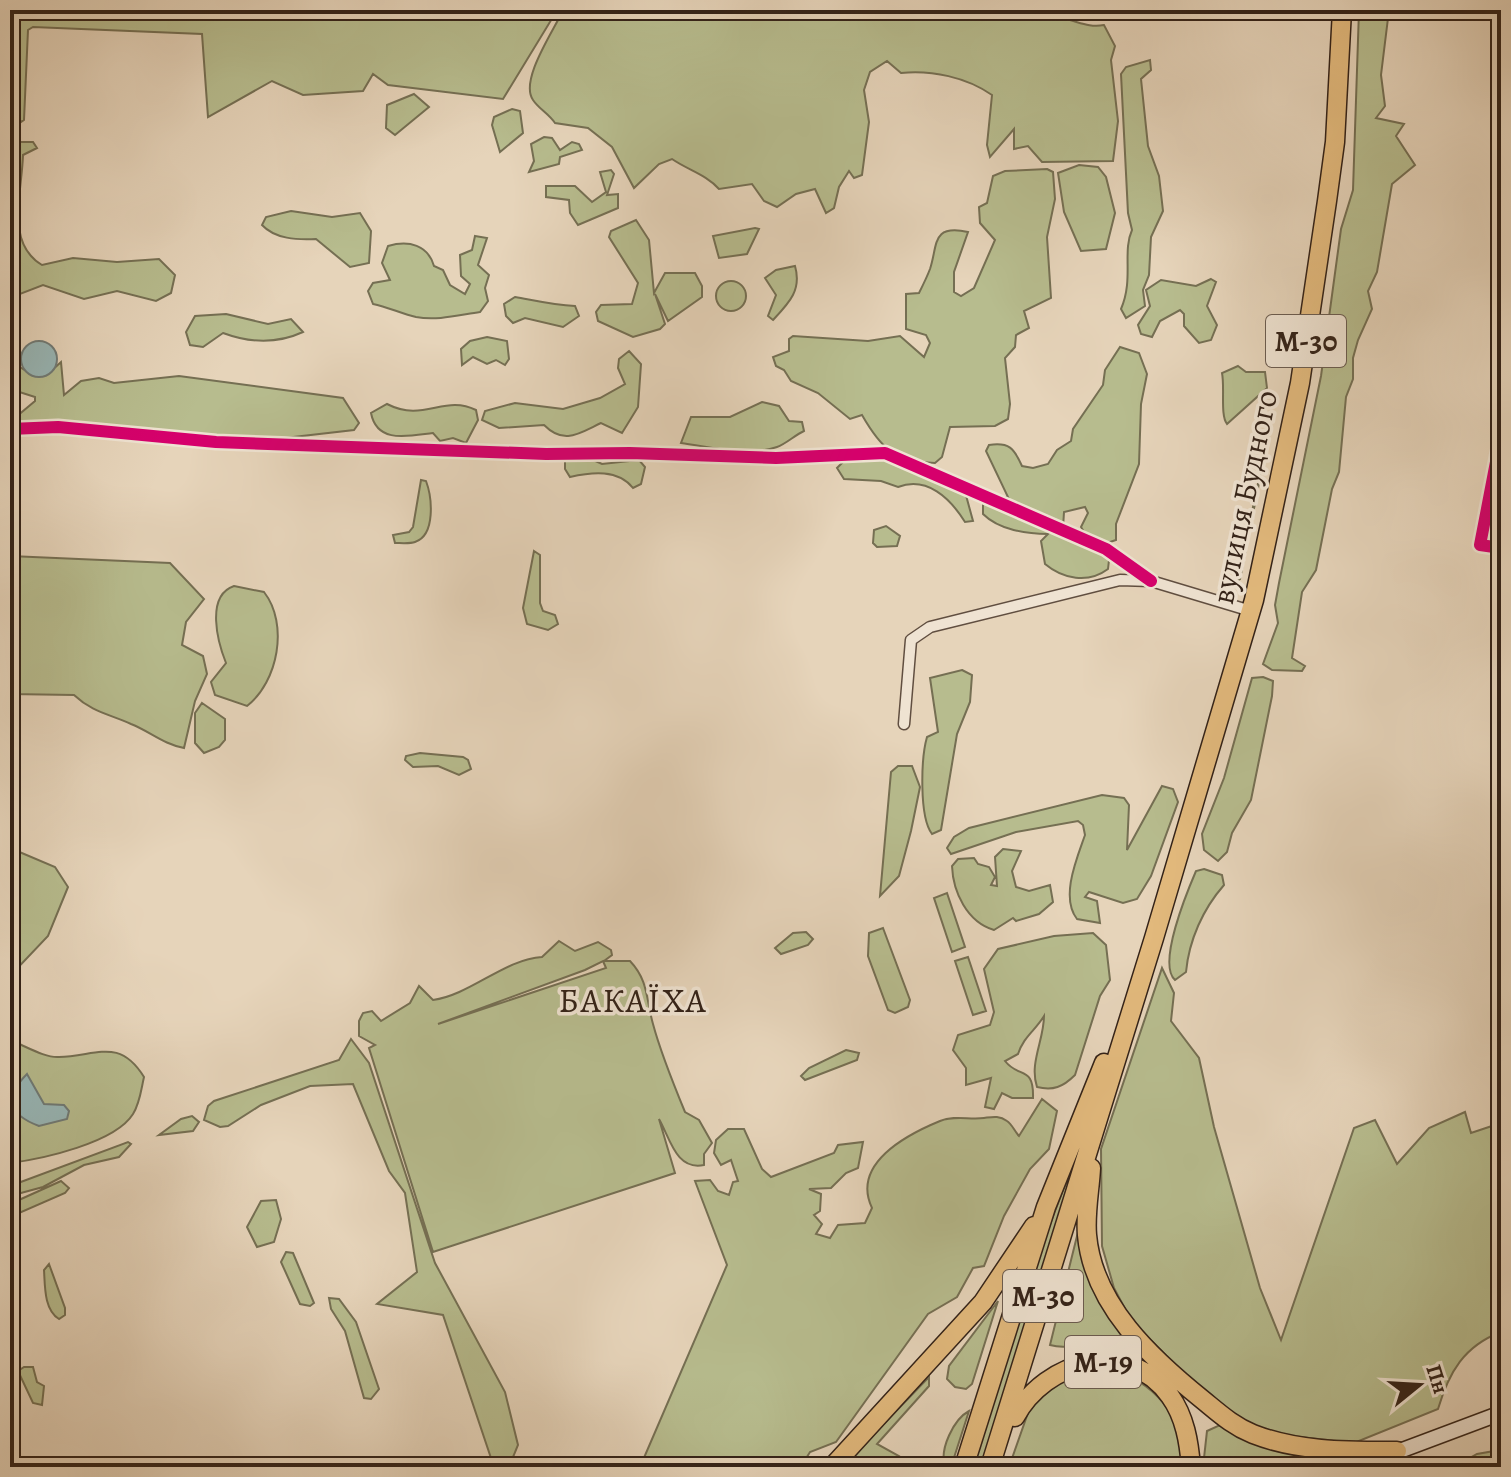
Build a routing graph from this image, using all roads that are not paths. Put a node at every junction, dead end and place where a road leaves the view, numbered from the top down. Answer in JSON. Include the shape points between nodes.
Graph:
{"nodes":[{"id":1,"x":1342,"y":10,"type":"edge"},
{"id":2,"x":10,"y":429,"type":"edge"},
{"id":3,"x":1501,"y":436,"type":"edge"},
{"id":4,"x":1501,"y":548,"type":"edge"},
{"id":5,"x":1151,"y":581,"type":"junction"},
{"id":6,"x":1251,"y":611,"type":"junction"},
{"id":7,"x":904,"y":724,"type":"dead end"},
{"id":8,"x":1154,"y":938,"type":"junction"},
{"id":9,"x":1092,"y":1137,"type":"junction"},
{"id":10,"x":1046,"y":1207,"type":"junction"},
{"id":11,"x":1501,"y":1413,"type":"edge"},
{"id":12,"x":1397,"y":1451,"type":"junction"},
{"id":13,"x":992,"y":1461,"type":"edge"},
{"id":14,"x":832,"y":1467,"type":"edge"},
{"id":15,"x":964,"y":1467,"type":"edge"},
{"id":16,"x":1191,"y":1467,"type":"edge"},
{"id":17,"x":1357,"y":1467,"type":"edge"}],
"edges":[{"from":1,"to":6,"type":"highway","name":"вулиця Будного","number":"М-30","via":[[1335,142],[1300,383]]},
{"from":2,"to":5,"type":"street","via":[[58,427],[216,442],[537,454],[776,458],[885,453],[1106,549]]},
{"from":3,"to":4,"type":"street","via":[[1480,545]]},
{"from":5,"to":6,"type":"street"},
{"from":5,"to":7,"type":"street","via":[[1120,580],[930,627],[911,640]]},
{"from":6,"to":8,"type":"highway","name":"вулиця Будного","number":"М-30"},
{"from":8,"to":9,"type":"highway","number":"М-30"},
{"from":8,"to":10,"type":"highway","number":"М-30"},
{"from":9,"to":12,"type":"highway","via":[[1087,1235],[1094,1266],[1121,1319],[1145,1348],[1228,1421],[1251,1433],[1324,1449]]},
{"from":9,"to":13,"type":"highway","number":"М-30"},
{"from":10,"to":14,"type":"highway","via":[[983,1302]]},
{"from":10,"to":15,"type":"highway","number":"М-30"},
{"from":11,"to":12,"type":"main road"},
{"from":12,"to":17,"type":"main road"},
{"from":13,"to":16,"type":"highway","number":"М-19","via":[[1024,1400],[1039,1384],[1070,1366],[1103,1362],[1139,1371],[1170,1396],[1183,1421]]}]}
